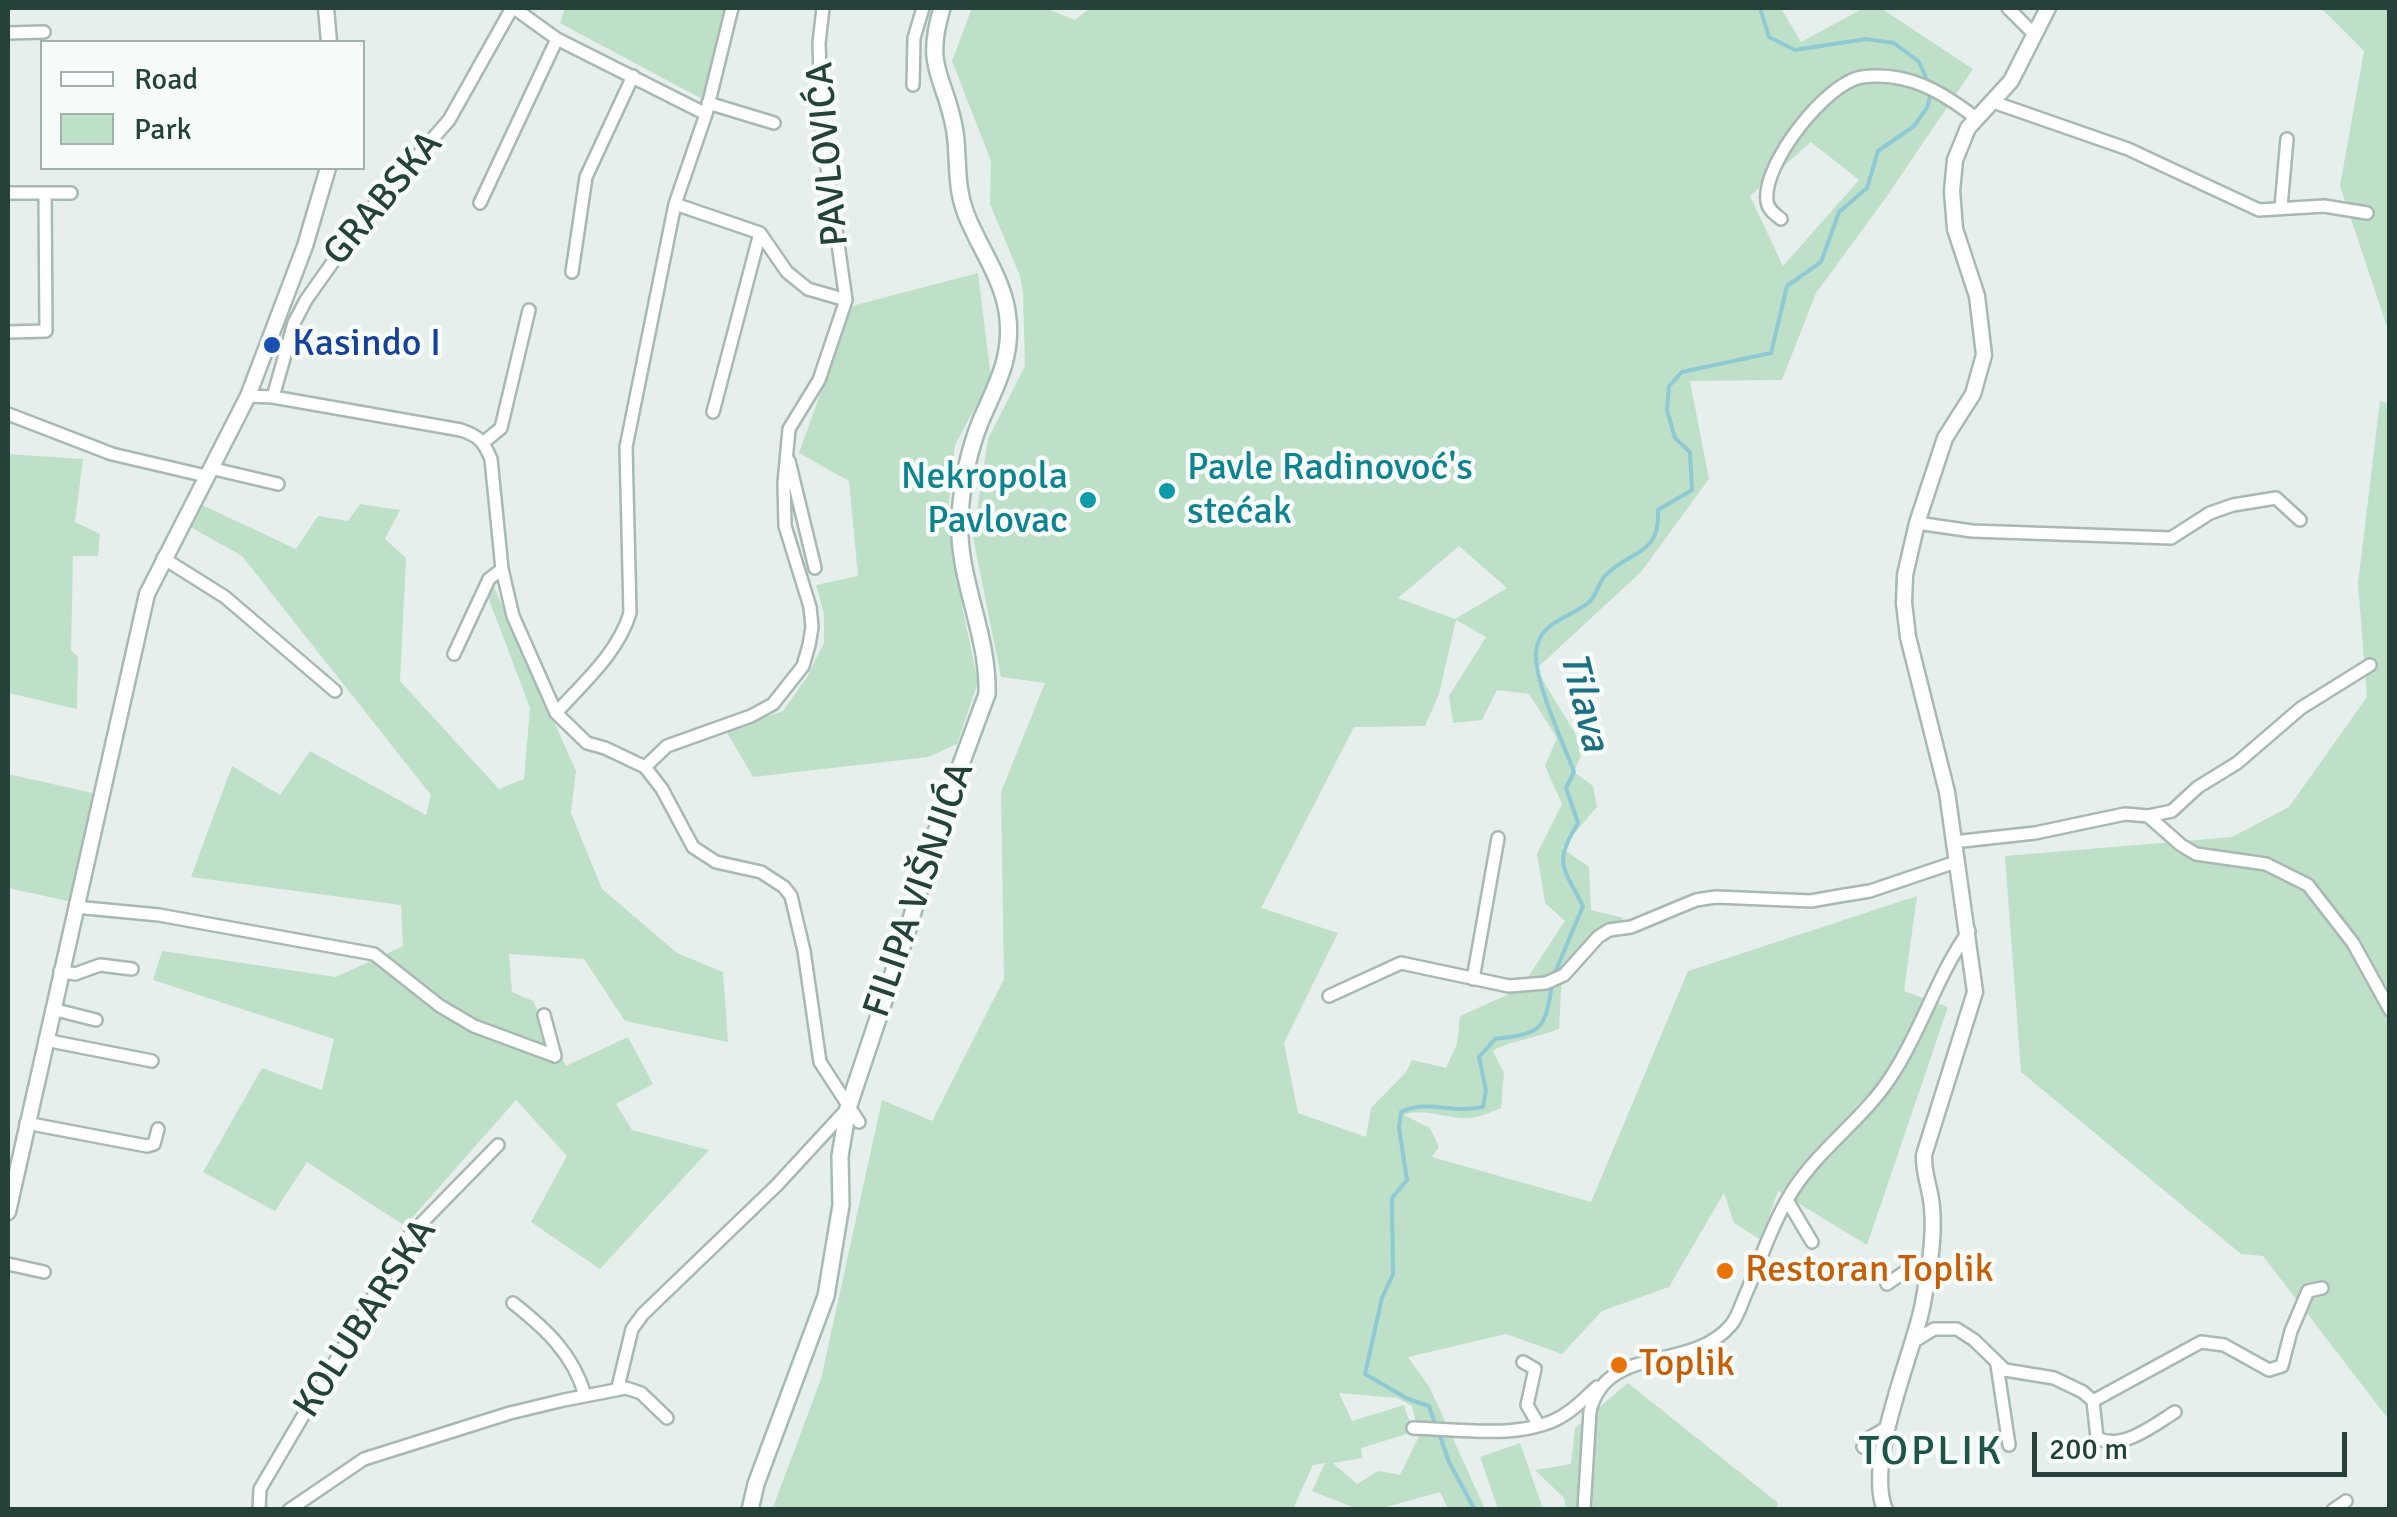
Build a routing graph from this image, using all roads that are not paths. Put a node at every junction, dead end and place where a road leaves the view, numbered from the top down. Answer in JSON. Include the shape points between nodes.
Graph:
{"nodes":[{"id":1,"x":326,"y":8,"type":"edge"},
{"id":2,"x":513,"y":8,"type":"edge"},
{"id":3,"x":732,"y":8,"type":"edge"},
{"id":4,"x":823,"y":8,"type":"edge"},
{"id":5,"x":923,"y":8,"type":"edge"},
{"id":6,"x":942,"y":8,"type":"edge"},
{"id":7,"x":2008,"y":8,"type":"edge"},
{"id":8,"x":2048,"y":8,"type":"edge"},
{"id":9,"x":8,"y":32,"type":"edge"},
{"id":10,"x":44,"y":32,"type":"dead end"},
{"id":11,"x":2035,"y":35,"type":"junction"},
{"id":12,"x":329,"y":40,"type":"edge"},
{"id":13,"x":557,"y":40,"type":"junction"},
{"id":14,"x":633,"y":76,"type":"junction"},
{"id":15,"x":914,"y":84,"type":"dead end"},
{"id":16,"x":1993,"y":102,"type":"junction"},
{"id":17,"x":707,"y":108,"type":"junction"},
{"id":18,"x":1976,"y":118,"type":"junction"},
{"id":19,"x":774,"y":124,"type":"dead end"},
{"id":20,"x":2287,"y":139,"type":"dead end"},
{"id":21,"x":327,"y":170,"type":"edge"},
{"id":22,"x":45,"y":193,"type":"junction"},
{"id":23,"x":71,"y":193,"type":"dead end"},
{"id":24,"x":8,"y":194,"type":"edge"},
{"id":25,"x":480,"y":202,"type":"dead end"},
{"id":26,"x":675,"y":204,"type":"junction"},
{"id":27,"x":2280,"y":207,"type":"junction"},
{"id":28,"x":2367,"y":213,"type":"dead end"},
{"id":29,"x":1781,"y":219,"type":"dead end"},
{"id":30,"x":760,"y":234,"type":"junction"},
{"id":31,"x":572,"y":272,"type":"dead end"},
{"id":32,"x":846,"y":300,"type":"junction"},
{"id":33,"x":529,"y":310,"type":"dead end"},
{"id":34,"x":8,"y":332,"type":"edge"},
{"id":35,"x":248,"y":396,"type":"junction"},
{"id":36,"x":272,"y":396,"type":"junction"},
{"id":37,"x":713,"y":412,"type":"dead end"},
{"id":38,"x":8,"y":414,"type":"edge"},
{"id":39,"x":484,"y":442,"type":"junction"},
{"id":40,"x":787,"y":452,"type":"junction"},
{"id":41,"x":208,"y":472,"type":"junction"},
{"id":42,"x":278,"y":484,"type":"dead end"},
{"id":43,"x":2300,"y":520,"type":"dead end"},
{"id":44,"x":1917,"y":523,"type":"junction"},
{"id":45,"x":163,"y":558,"type":"junction"},
{"id":46,"x":815,"y":568,"type":"dead end"},
{"id":47,"x":502,"y":569,"type":"junction"},
{"id":48,"x":454,"y":654,"type":"dead end"},
{"id":49,"x":2370,"y":665,"type":"dead end"},
{"id":50,"x":334,"y":691,"type":"dead end"},
{"id":51,"x":556,"y":713,"type":"junction"},
{"id":52,"x":645,"y":767,"type":"junction"},
{"id":53,"x":2148,"y":816,"type":"junction"},
{"id":54,"x":1498,"y":838,"type":"dead end"},
{"id":55,"x":1953,"y":842,"type":"junction"},
{"id":56,"x":1956,"y":862,"type":"junction"},
{"id":57,"x":75,"y":907,"type":"junction"},
{"id":58,"x":1969,"y":931,"type":"junction"},
{"id":59,"x":132,"y":969,"type":"dead end"},
{"id":60,"x":60,"y":971,"type":"junction"},
{"id":61,"x":1473,"y":979,"type":"junction"},
{"id":62,"x":1329,"y":996,"type":"dead end"},
{"id":63,"x":52,"y":1008,"type":"junction"},
{"id":64,"x":2390,"y":1010,"type":"edge"},
{"id":65,"x":544,"y":1015,"type":"dead end"},
{"id":66,"x":96,"y":1020,"type":"dead end"},
{"id":67,"x":44,"y":1040,"type":"junction"},
{"id":68,"x":152,"y":1062,"type":"dead end"},
{"id":69,"x":848,"y":1108,"type":"junction"},
{"id":70,"x":26,"y":1122,"type":"junction"},
{"id":71,"x":858,"y":1122,"type":"dead end"},
{"id":72,"x":158,"y":1130,"type":"dead end"},
{"id":73,"x":498,"y":1145,"type":"dead end"},
{"id":74,"x":1787,"y":1200,"type":"junction"},
{"id":75,"x":8,"y":1212,"type":"edge"},
{"id":76,"x":1804,"y":1228,"type":"junction"},
{"id":77,"x":1812,"y":1242,"type":"dead end"},
{"id":78,"x":1793,"y":1244,"type":"dead end"},
{"id":79,"x":8,"y":1264,"type":"edge"},
{"id":80,"x":1928,"y":1265,"type":"junction"},
{"id":81,"x":44,"y":1272,"type":"dead end"},
{"id":82,"x":1888,"y":1284,"type":"dead end"},
{"id":83,"x":2322,"y":1288,"type":"dead end"},
{"id":84,"x":513,"y":1303,"type":"dead end"},
{"id":85,"x":1913,"y":1342,"type":"junction"},
{"id":86,"x":1523,"y":1362,"type":"dead end"},
{"id":87,"x":1997,"y":1366,"type":"junction"},
{"id":88,"x":1604,"y":1381,"type":"junction"},
{"id":89,"x":618,"y":1387,"type":"junction"},
{"id":90,"x":585,"y":1395,"type":"junction"},
{"id":91,"x":2093,"y":1402,"type":"junction"},
{"id":92,"x":2175,"y":1412,"type":"dead end"},
{"id":93,"x":667,"y":1418,"type":"dead end"},
{"id":94,"x":1538,"y":1424,"type":"junction"},
{"id":95,"x":1888,"y":1427,"type":"junction"},
{"id":96,"x":1414,"y":1428,"type":"dead end"},
{"id":97,"x":2009,"y":1445,"type":"dead end"},
{"id":98,"x":1863,"y":1447,"type":"dead end"},
{"id":99,"x":2346,"y":1500,"type":"dead end"},
{"id":100,"x":259,"y":1510,"type":"edge"},
{"id":101,"x":289,"y":1510,"type":"edge"},
{"id":102,"x":750,"y":1510,"type":"edge"},
{"id":103,"x":1584,"y":1510,"type":"edge"},
{"id":104,"x":1885,"y":1510,"type":"edge"},
{"id":105,"x":2333,"y":1510,"type":"edge"}],
"edges":[{"from":1,"to":12,"type":"street"},
{"from":2,"to":13,"type":"street","name":"GRABSKA"},
{"from":2,"to":36,"type":"street","name":"GRABSKA","via":[[449,120],[369,211],[306,300]]},
{"from":3,"to":17,"type":"street"},
{"from":4,"to":32,"type":"street","name":"PAVLOVIĆA","via":[[822,132]]},
{"from":5,"to":15,"type":"street","via":[[914,38]]},
{"from":6,"to":69,"type":"main road","name":"FILIPA VIŠNJIĆA","via":[[933,63],[954,127],[960,199],[1008,316],[1004,370],[973,443],[958,543],[988,672],[982,711]]},
{"from":7,"to":11,"type":"street"},
{"from":8,"to":11,"type":"street"},
{"from":9,"to":10,"type":"street"},
{"from":11,"to":16,"type":"street"},
{"from":13,"to":14,"type":"street","name":"GRABSKA"},
{"from":13,"to":25,"type":"street","name":"GRABSKA"},
{"from":14,"to":17,"type":"street","name":"GRABSKA"},
{"from":14,"to":31,"type":"street","via":[[586,177]]},
{"from":16,"to":18,"type":"street"},
{"from":16,"to":27,"type":"street","via":[[2128,149],[2260,210]]},
{"from":17,"to":19,"type":"street","name":"GRABSKA"},
{"from":17,"to":26,"type":"street"},
{"from":18,"to":29,"type":"street","via":[[1931,87],[1860,77],[1797,129],[1776,162],[1767,203]]},
{"from":18,"to":44,"type":"street","via":[[1958,148],[1952,191],[1984,354],[1973,394],[1945,438]]},
{"from":20,"to":27,"type":"street"},
{"from":21,"to":35,"type":"street"},
{"from":22,"to":23,"type":"street"},
{"from":22,"to":24,"type":"street"},
{"from":22,"to":34,"type":"street","via":[[46,331]]},
{"from":26,"to":30,"type":"street"},
{"from":26,"to":51,"type":"street","via":[[626,447],[630,613],[614,647]]},
{"from":27,"to":28,"type":"street"},
{"from":30,"to":32,"type":"street","name":"PAVLOVIĆA","via":[[808,289]]},
{"from":30,"to":37,"type":"street"},
{"from":32,"to":40,"type":"street","name":"PAVLOVIĆA","via":[[819,380],[789,429]]},
{"from":33,"to":39,"type":"street","via":[[500,428]]},
{"from":35,"to":36,"type":"street"},
{"from":35,"to":41,"type":"street"},
{"from":36,"to":39,"type":"street","via":[[461,430]]},
{"from":38,"to":41,"type":"street","via":[[112,454]]},
{"from":39,"to":47,"type":"street"},
{"from":40,"to":46,"type":"street"},
{"from":40,"to":52,"type":"street","name":"PAVLOVIĆA","via":[[785,526],[812,628],[802,666],[774,704],[666,746]]},
{"from":41,"to":42,"type":"street"},
{"from":41,"to":45,"type":"street"},
{"from":43,"to":44,"type":"street","via":[[2276,498],[2210,513],[2171,538]]},
{"from":44,"to":55,"type":"street","via":[[1904,603]]},
{"from":45,"to":50,"type":"street","via":[[225,597]]},
{"from":45,"to":57,"type":"street","via":[[147,594]]},
{"from":47,"to":48,"type":"street","via":[[489,578]]},
{"from":47,"to":51,"type":"street","via":[[513,616]]},
{"from":49,"to":53,"type":"street","via":[[2300,708],[2172,810]]},
{"from":51,"to":52,"type":"street","via":[[587,744]]},
{"from":52,"to":69,"type":"street","name":"FILIPA VIŠNJIĆA","via":[[694,847],[716,862],[761,872],[791,896],[820,1062]]},
{"from":53,"to":55,"type":"street","via":[[2124,814]]},
{"from":53,"to":64,"type":"street","via":[[2196,854],[2266,864],[2308,885],[2353,943]]},
{"from":54,"to":61,"type":"street"},
{"from":55,"to":56,"type":"street"},
{"from":56,"to":58,"type":"street"},
{"from":56,"to":61,"type":"street","via":[[1839,896],[1696,900],[1609,930],[1551,982],[1509,986]]},
{"from":57,"to":60,"type":"street"},
{"from":57,"to":65,"type":"street","via":[[160,914],[374,954],[474,1026],[555,1056]]},
{"from":58,"to":74,"type":"street","via":[[1894,1074]]},
{"from":58,"to":80,"type":"street","via":[[1976,992],[1924,1155],[1932,1210]]},
{"from":59,"to":60,"type":"street","via":[[100,964],[75,974]]},
{"from":60,"to":63,"type":"street"},
{"from":61,"to":62,"type":"street","via":[[1401,963]]},
{"from":63,"to":66,"type":"street"},
{"from":63,"to":67,"type":"street"},
{"from":67,"to":68,"type":"street"},
{"from":67,"to":70,"type":"street"},
{"from":69,"to":71,"type":"street","name":"FILIPA VIŠNJIĆA"},
{"from":69,"to":89,"type":"street","via":[[643,1314],[632,1329]]},
{"from":69,"to":102,"type":"main road","via":[[826,1296]]},
{"from":70,"to":72,"type":"street","via":[[146,1146],[154,1144]]},
{"from":70,"to":75,"type":"street"},
{"from":73,"to":100,"type":"street","name":"KOLUBARSKA","via":[[409,1236],[260,1489]]},
{"from":74,"to":76,"type":"street"},
{"from":74,"to":88,"type":"street","via":[[1732,1324],[1703,1346],[1618,1369]]},
{"from":76,"to":77,"type":"street"},
{"from":76,"to":78,"type":"street"},
{"from":79,"to":81,"type":"street"},
{"from":80,"to":82,"type":"street"},
{"from":80,"to":85,"type":"street"},
{"from":83,"to":91,"type":"street","via":[[2308,1291],[2282,1366],[2269,1370],[2224,1345],[2200,1342]]},
{"from":84,"to":90,"type":"street","via":[[558,1342]]},
{"from":85,"to":87,"type":"street","via":[[1934,1329],[1957,1329]]},
{"from":85,"to":95,"type":"street"},
{"from":86,"to":94,"type":"street","via":[[1535,1369],[1527,1404]]},
{"from":87,"to":91,"type":"street","via":[[2054,1378]]},
{"from":87,"to":97,"type":"street"},
{"from":88,"to":94,"type":"street","via":[[1566,1414]]},
{"from":88,"to":103,"type":"street","via":[[1590,1411]]},
{"from":89,"to":90,"type":"street","name":"KOLUBARSKA"},
{"from":89,"to":93,"type":"street","via":[[641,1393]]},
{"from":90,"to":101,"type":"street","name":"KOLUBARSKA","via":[[364,1459]]},
{"from":91,"to":92,"type":"street","via":[[2098,1438],[2107,1442],[2138,1434]]},
{"from":94,"to":96,"type":"street","via":[[1498,1434]]},
{"from":95,"to":98,"type":"street"},
{"from":95,"to":104,"type":"street","via":[[1880,1468]]},
{"from":99,"to":105,"type":"street"}]}
